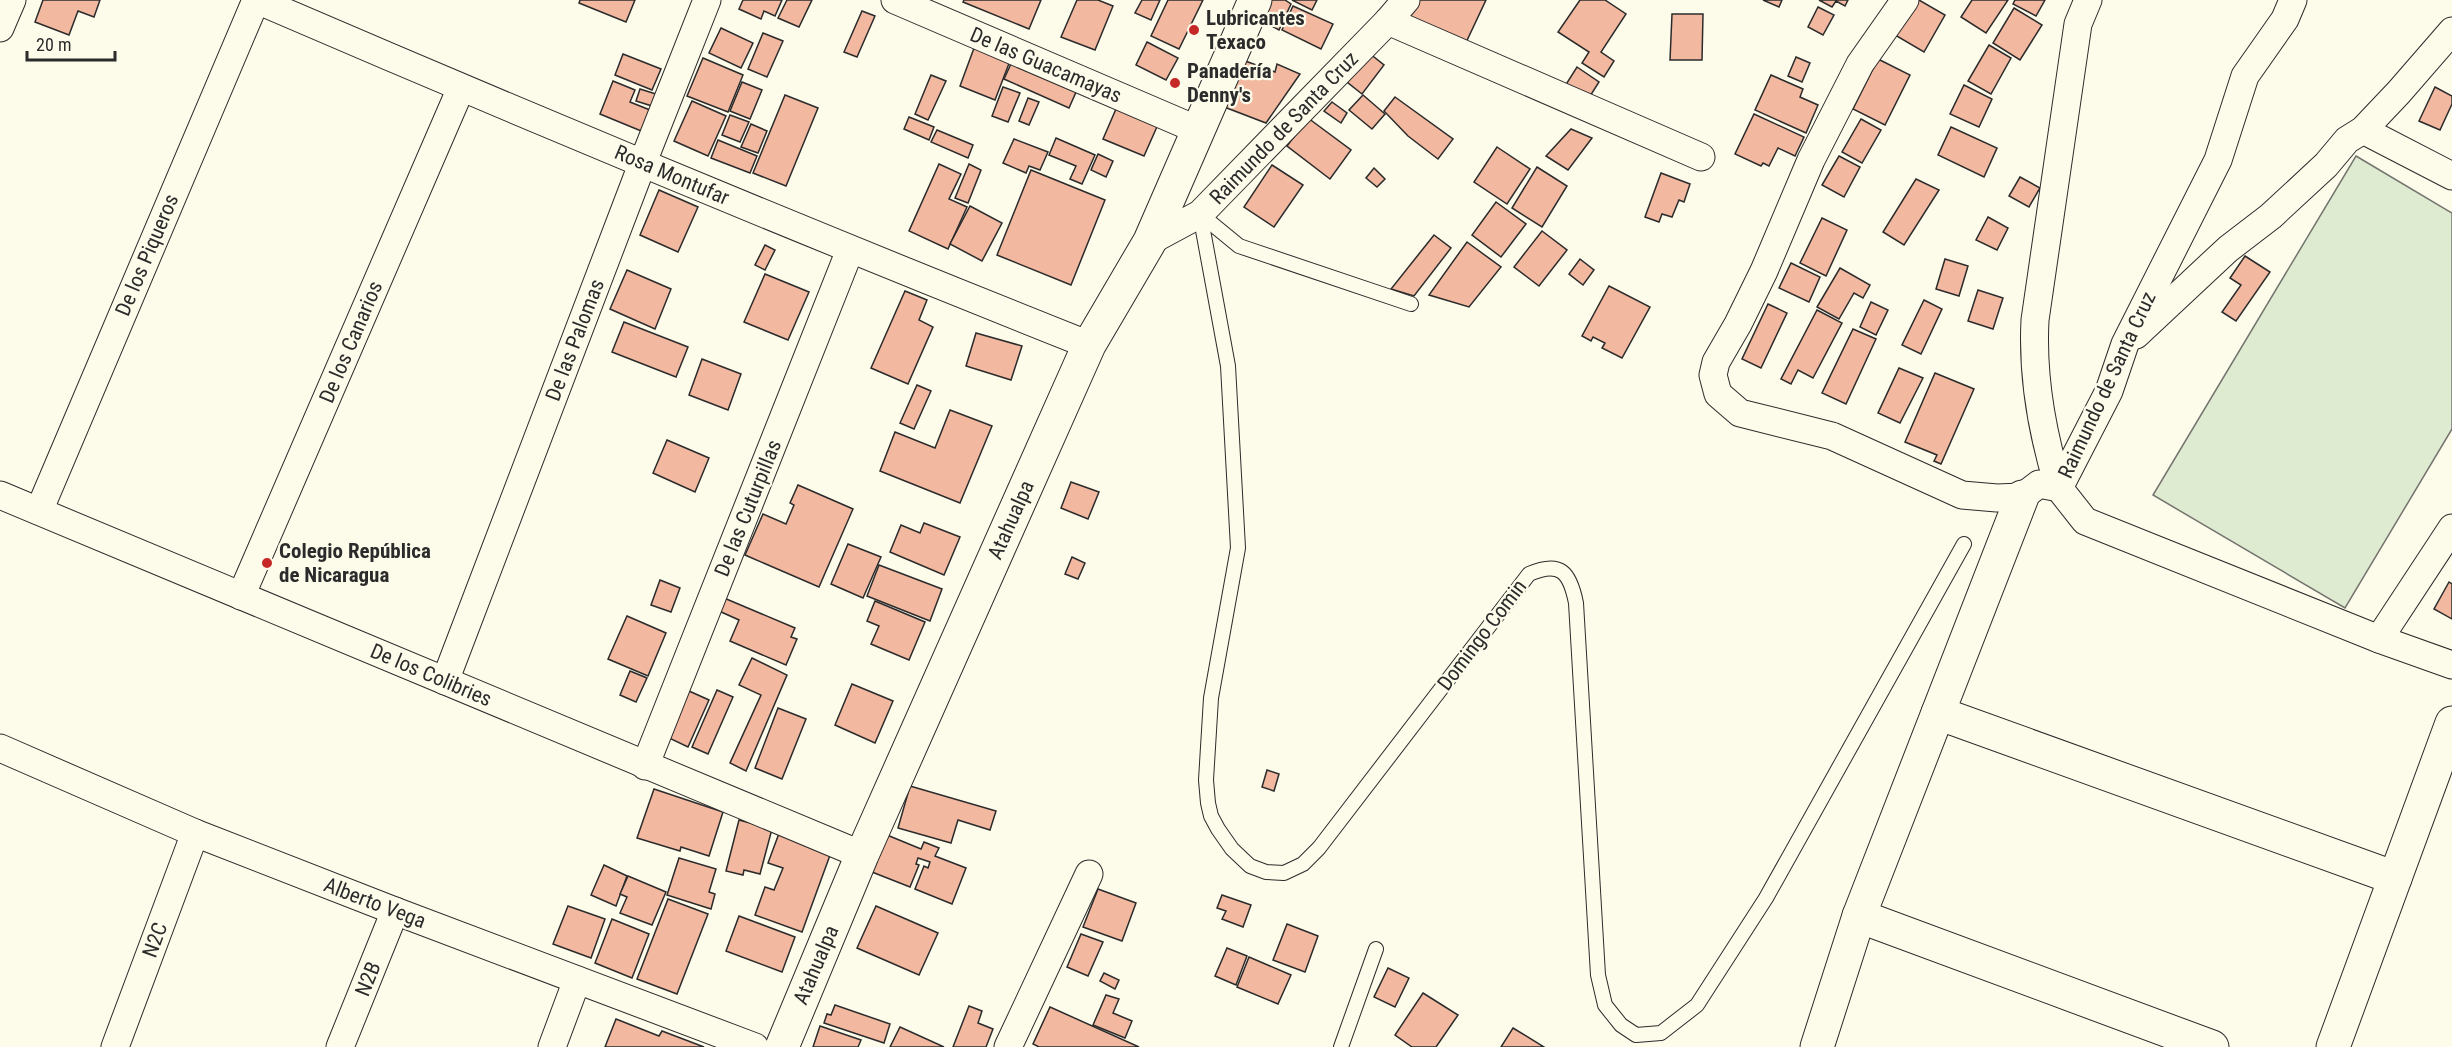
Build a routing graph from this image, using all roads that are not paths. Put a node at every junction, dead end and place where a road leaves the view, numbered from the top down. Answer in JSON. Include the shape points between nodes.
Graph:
{"nodes":[{"id":1,"x":12,"y":0,"type":"edge"},
{"id":2,"x":256,"y":0,"type":"edge"},
{"id":3,"x":707,"y":0,"type":"edge"},
{"id":4,"x":895,"y":0,"type":"edge"},
{"id":5,"x":1255,"y":0,"type":"edge"},
{"id":6,"x":1406,"y":0,"type":"edge"},
{"id":7,"x":1905,"y":0,"type":"edge"},
{"id":8,"x":2088,"y":0,"type":"edge"},
{"id":9,"x":2293,"y":0,"type":"edge"},
{"id":10,"x":1388,"y":21,"type":"junction"},
{"id":11,"x":0,"y":28,"type":"edge"},
{"id":12,"x":2452,"y":31,"type":"edge"},
{"id":13,"x":461,"y":88,"type":"junction"},
{"id":14,"x":1198,"y":130,"type":"junction"},
{"id":15,"x":2363,"y":130,"type":"junction"},
{"id":16,"x":1701,"y":157,"type":"dead end"},
{"id":17,"x":643,"y":162,"type":"junction"},
{"id":18,"x":2452,"y":176,"type":"edge"},
{"id":19,"x":1200,"y":214,"type":"junction"},
{"id":20,"x":1150,"y":241,"type":"junction"},
{"id":21,"x":850,"y":250,"type":"junction"},
{"id":22,"x":1411,"y":304,"type":"dead end"},
{"id":23,"x":2125,"y":344,"type":"junction"},
{"id":24,"x":1089,"y":345,"type":"junction"},
{"id":25,"x":2059,"y":488,"type":"junction"},
{"id":26,"x":0,"y":495,"type":"edge"},
{"id":27,"x":2022,"y":497,"type":"junction"},
{"id":28,"x":39,"y":511,"type":"junction"},
{"id":29,"x":2452,"y":528,"type":"edge"},
{"id":30,"x":1964,"y":544,"type":"dead end"},
{"id":31,"x":241,"y":596,"type":"junction"},
{"id":32,"x":2379,"y":639,"type":"junction"},
{"id":33,"x":2452,"y":665,"type":"edge"},
{"id":34,"x":445,"y":681,"type":"junction"},
{"id":35,"x":1938,"y":713,"type":"junction"},
{"id":36,"x":2452,"y":723,"type":"edge"},
{"id":37,"x":0,"y":748,"type":"edge"},
{"id":38,"x":645,"y":766,"type":"junction"},
{"id":39,"x":195,"y":833,"type":"junction"},
{"id":40,"x":862,"y":855,"type":"junction"},
{"id":41,"x":1089,"y":874,"type":"dead end"},
{"id":42,"x":2395,"y":878,"type":"junction"},
{"id":43,"x":395,"y":911,"type":"junction"},
{"id":44,"x":1859,"y":916,"type":"junction"},
{"id":45,"x":1376,"y":949,"type":"dead end"},
{"id":46,"x":578,"y":980,"type":"junction"},
{"id":47,"x":115,"y":1047,"type":"edge"},
{"id":48,"x":340,"y":1047,"type":"edge"},
{"id":49,"x":552,"y":1047,"type":"edge"},
{"id":50,"x":755,"y":1047,"type":"edge"},
{"id":51,"x":782,"y":1047,"type":"edge"},
{"id":52,"x":1008,"y":1047,"type":"edge"},
{"id":53,"x":1341,"y":1047,"type":"edge"},
{"id":54,"x":1817,"y":1047,"type":"edge"},
{"id":55,"x":2212,"y":1047,"type":"edge"},
{"id":56,"x":2333,"y":1047,"type":"edge"}],
"edges":[{"from":1,"to":11,"type":"street"},
{"from":2,"to":13,"type":"street","name":"Rosa Montufar"},
{"from":2,"to":28,"type":"street","name":"De los Piqueros"},
{"from":3,"to":17,"type":"street","name":"De las Palomas"},
{"from":4,"to":14,"type":"street","name":"De las Guacamayas"},
{"from":5,"to":14,"type":"street","name":"Atahualpa"},
{"from":6,"to":10,"type":"street","name":"Raimundo de Santa Cruz"},
{"from":7,"to":27,"type":"street","via":[[1860,64],[1811,160],[1764,271],[1716,362],[1713,375],[1718,394],[1740,414],[1832,436],[1962,495]]},
{"from":8,"to":25,"type":"street","name":"Raimundo de Santa Cruz","via":[[2078,24],[2035,320],[2033,354],[2038,394],[2046,446]]},
{"from":9,"to":23,"type":"street","name":"Raimundo de Santa Cruz","via":[[2285,19],[2245,76],[2218,160]]},
{"from":10,"to":16,"type":"street"},
{"from":10,"to":19,"type":"street","name":"Raimundo de Santa Cruz"},
{"from":12,"to":15,"type":"street"},
{"from":13,"to":17,"type":"street","name":"Rosa Montufar"},
{"from":13,"to":31,"type":"street","name":"De los Canarios"},
{"from":14,"to":20,"type":"street","name":"Atahualpa"},
{"from":15,"to":18,"type":"street"},
{"from":15,"to":23,"type":"street"},
{"from":17,"to":21,"type":"street","name":"Rosa Montufar"},
{"from":17,"to":34,"type":"street","name":"De las Palomas"},
{"from":19,"to":20,"type":"street","name":"Raimundo de Santa Cruz"},
{"from":19,"to":22,"type":"lane","via":[[1239,246]]},
{"from":19,"to":30,"type":"lane","name":"Domingo Comin","via":[[1228,366],[1238,548],[1212,698],[1206,780],[1214,823],[1250,866],[1284,873],[1303,864],[1529,574],[1544,567],[1558,568],[1571,580],[1576,603],[1598,975],[1605,1005],[1621,1025],[1636,1035],[1661,1033],[1697,1005],[1767,898]]},
{"from":20,"to":24,"type":"street","name":"Atahualpa"},
{"from":21,"to":24,"type":"street","name":"Rosa Montufar"},
{"from":21,"to":38,"type":"street","name":"De las Cuturpillas"},
{"from":23,"to":25,"type":"street","name":"Raimundo de Santa Cruz","via":[[2109,391]]},
{"from":24,"to":40,"type":"street","name":"Atahualpa"},
{"from":25,"to":27,"type":"street","via":[[2039,484]]},
{"from":25,"to":32,"type":"street","via":[[2085,521]]},
{"from":26,"to":28,"type":"street","name":"De los Colibries"},
{"from":27,"to":35,"type":"street"},
{"from":28,"to":31,"type":"street","name":"De los Colibries"},
{"from":29,"to":32,"type":"street"},
{"from":31,"to":34,"type":"street","name":"De los Colibries"},
{"from":32,"to":33,"type":"street"},
{"from":34,"to":38,"type":"street","name":"De los Colibries"},
{"from":35,"to":42,"type":"street"},
{"from":35,"to":44,"type":"street"},
{"from":36,"to":42,"type":"street"},
{"from":37,"to":39,"type":"street","name":"Alberto Vega"},
{"from":38,"to":40,"type":"street","name":"De los Colibries"},
{"from":39,"to":43,"type":"street","name":"Alberto Vega"},
{"from":39,"to":47,"type":"street","name":"N2C"},
{"from":40,"to":51,"type":"street","name":"Atahualpa"},
{"from":41,"to":52,"type":"street"},
{"from":42,"to":56,"type":"street"},
{"from":43,"to":46,"type":"street","name":"Alberto Vega"},
{"from":43,"to":48,"type":"street","name":"N2B"},
{"from":44,"to":54,"type":"street"},
{"from":44,"to":55,"type":"street"},
{"from":45,"to":53,"type":"lane"},
{"from":46,"to":49,"type":"street"},
{"from":46,"to":50,"type":"street","name":"Alberto Vega"}]}
